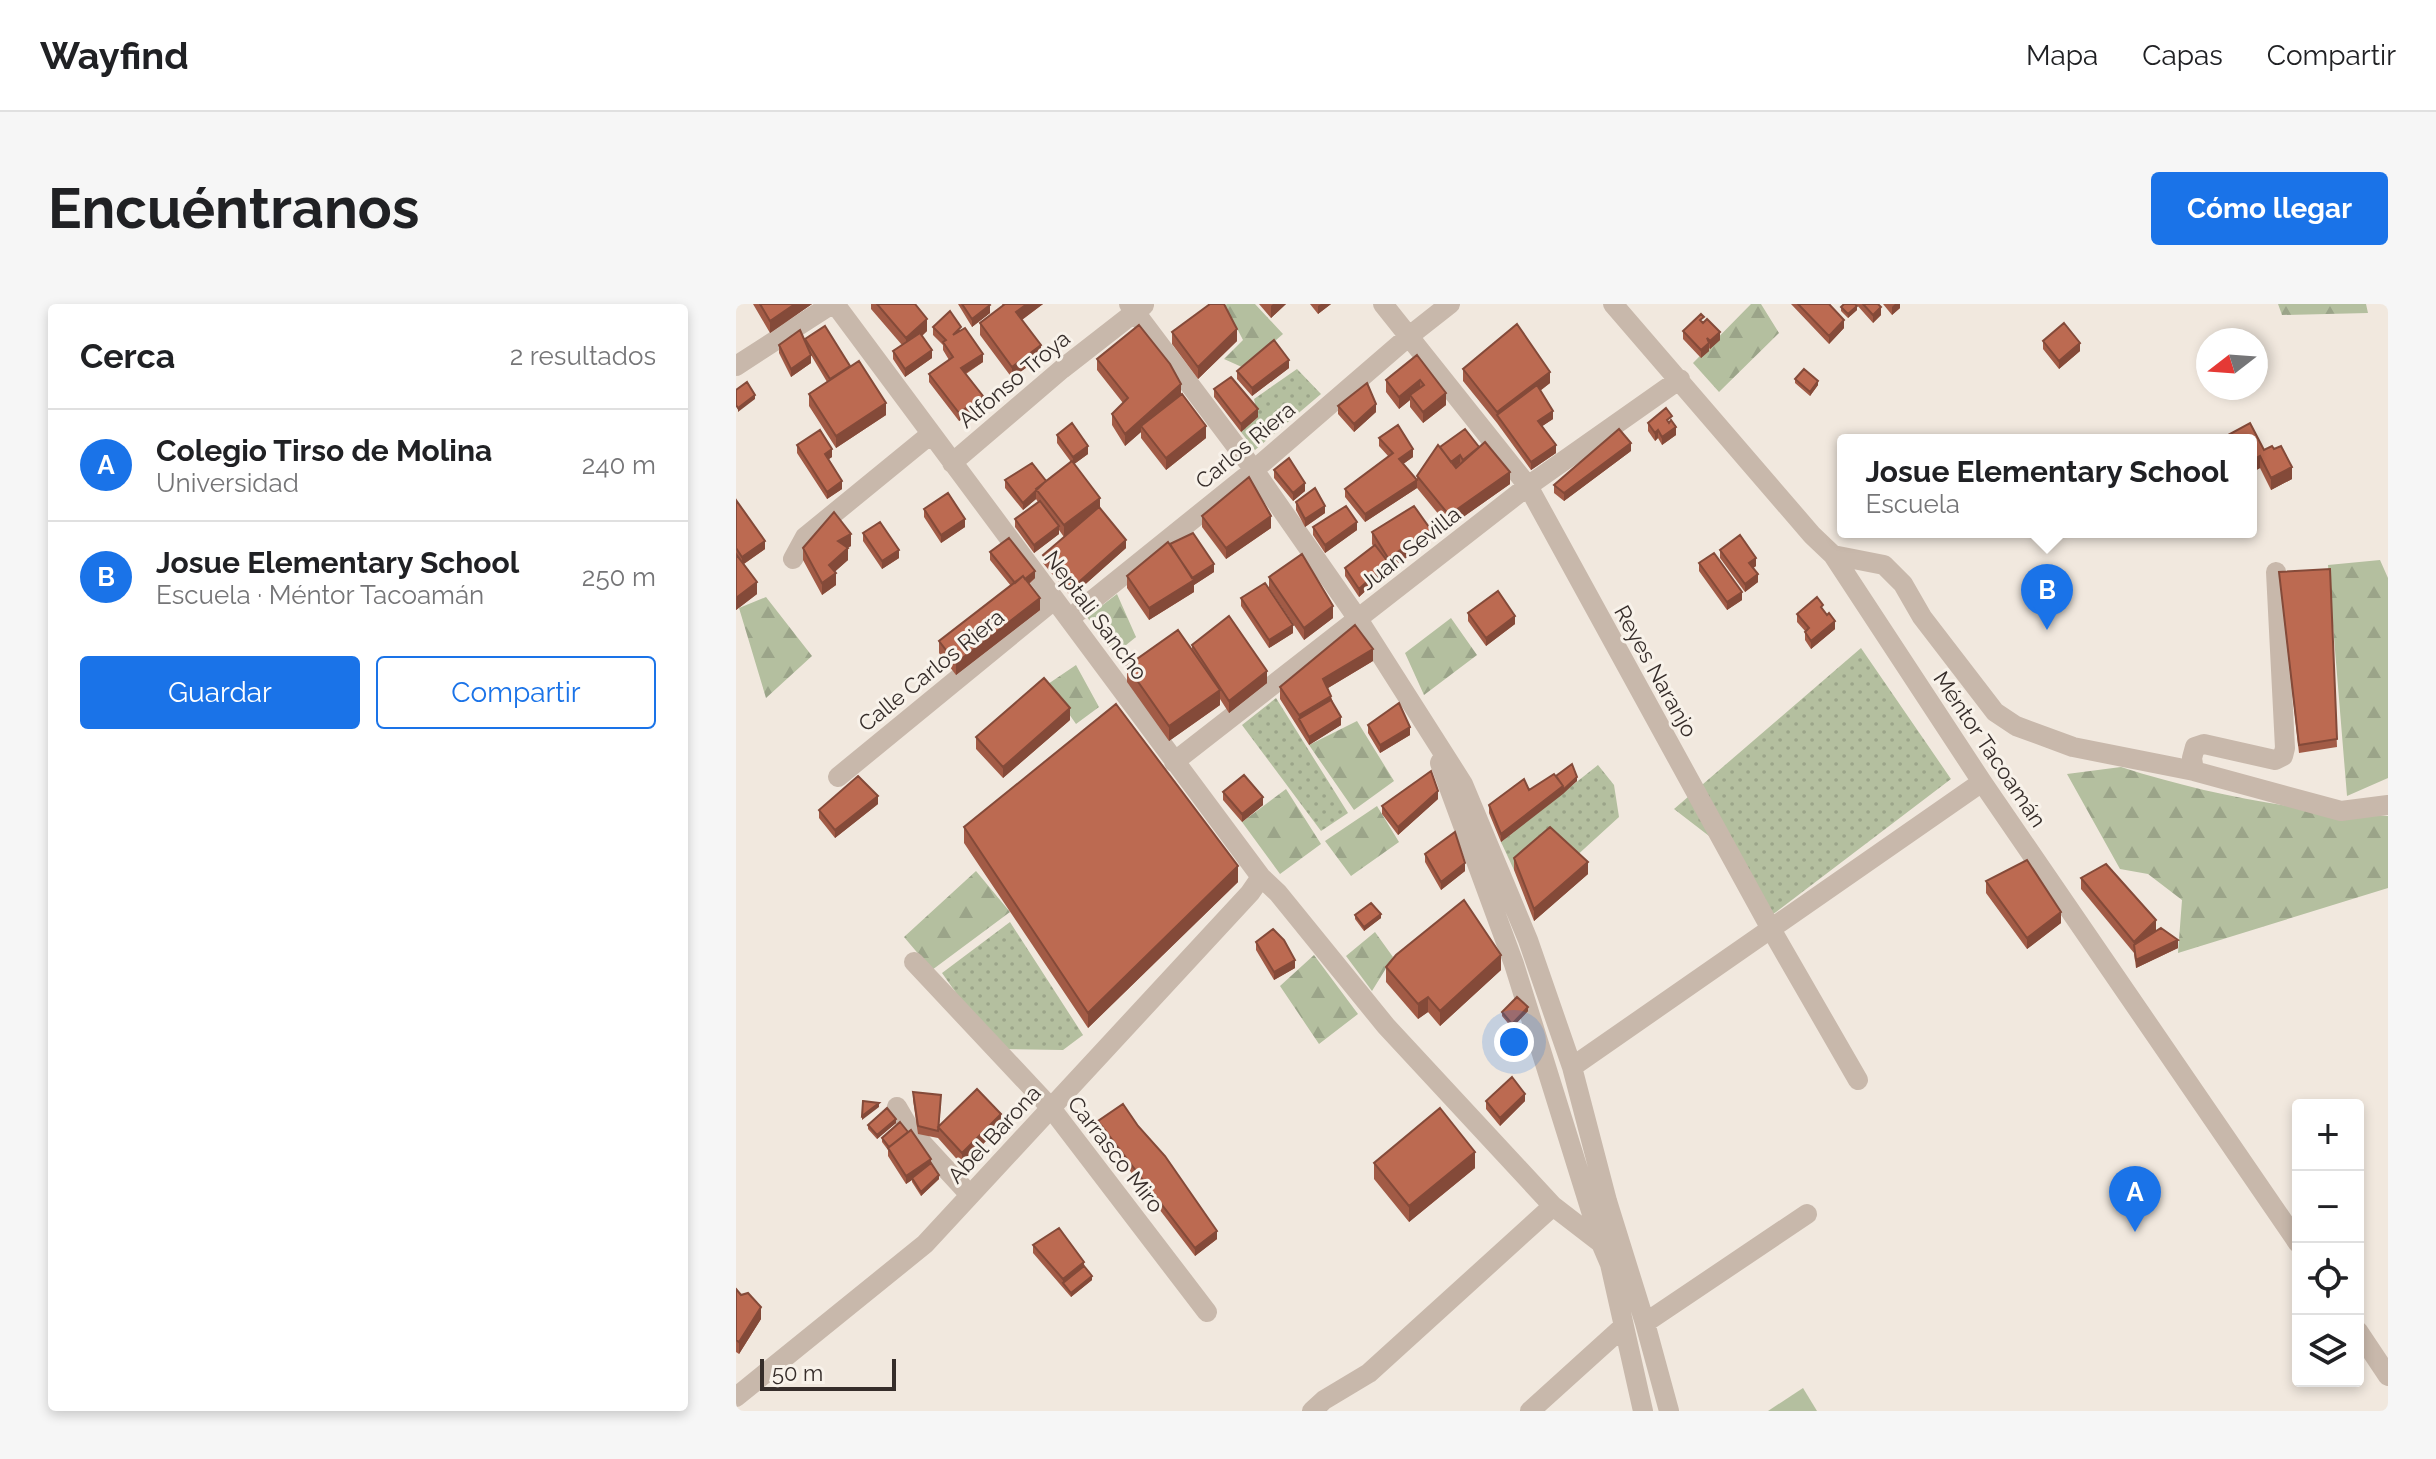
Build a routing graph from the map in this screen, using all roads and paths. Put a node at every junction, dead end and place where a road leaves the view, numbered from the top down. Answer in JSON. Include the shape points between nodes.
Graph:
{"nodes":[{"id":1,"x":833,"y":304,"type":"edge"},
{"id":2,"x":1383,"y":304,"type":"edge"},
{"id":3,"x":1450,"y":304,"type":"edge"},
{"id":4,"x":1613,"y":304,"type":"edge"},
{"id":5,"x":1136,"y":307,"type":"edge"},
{"id":6,"x":1408,"y":337,"type":"junction"},
{"id":7,"x":736,"y":366,"type":"edge"},
{"id":8,"x":1680,"y":379,"type":"junction"},
{"id":9,"x":931,"y":434,"type":"junction"},
{"id":10,"x":952,"y":463,"type":"junction"},
{"id":11,"x":1254,"y":470,"type":"junction"},
{"id":12,"x":1528,"y":486,"type":"junction"},
{"id":13,"x":1833,"y":555,"type":"junction"},
{"id":14,"x":793,"y":559,"type":"dead end"},
{"id":15,"x":2276,"y":572,"type":"edge"},
{"id":16,"x":1054,"y":600,"type":"junction"},
{"id":17,"x":1069,"y":619,"type":"junction"},
{"id":18,"x":1358,"y":619,"type":"junction"},
{"id":19,"x":1427,"y":729,"type":"junction"},
{"id":20,"x":1174,"y":762,"type":"junction"},
{"id":21,"x":2194,"y":771,"type":"junction"},
{"id":22,"x":838,"y":777,"type":"dead end"},
{"id":23,"x":1982,"y":782,"type":"junction"},
{"id":24,"x":2388,"y":805,"type":"edge"},
{"id":25,"x":1261,"y":877,"type":"junction"},
{"id":26,"x":1771,"y":929,"type":"junction"},
{"id":27,"x":914,"y":962,"type":"dead end"},
{"id":28,"x":1572,"y":1067,"type":"junction"},
{"id":29,"x":1858,"y":1080,"type":"dead end"},
{"id":30,"x":897,"y":1107,"type":"dead end"},
{"id":31,"x":1051,"y":1108,"type":"junction"},
{"id":32,"x":970,"y":1195,"type":"junction"},
{"id":33,"x":1553,"y":1206,"type":"junction"},
{"id":34,"x":1807,"y":1214,"type":"dead end"},
{"id":35,"x":2292,"y":1234,"type":"edge"},
{"id":36,"x":1601,"y":1243,"type":"junction"},
{"id":37,"x":1207,"y":1312,"type":"dead end"},
{"id":38,"x":1645,"y":1323,"type":"junction"},
{"id":39,"x":1624,"y":1326,"type":"junction"},
{"id":40,"x":2364,"y":1340,"type":"edge"},
{"id":41,"x":2388,"y":1376,"type":"edge"},
{"id":42,"x":736,"y":1397,"type":"edge"},
{"id":43,"x":1312,"y":1411,"type":"edge"},
{"id":44,"x":1530,"y":1411,"type":"edge"},
{"id":45,"x":1643,"y":1411,"type":"edge"},
{"id":46,"x":1669,"y":1411,"type":"edge"}],
"edges":[{"from":1,"to":7,"type":"street"},
{"from":1,"to":9,"type":"street","name":"Neptali Sancho"},
{"from":2,"to":6,"type":"street","name":"Reyes Naranjo"},
{"from":3,"to":6,"type":"street","name":"Carlos Riera"},
{"from":4,"to":8,"type":"street","name":"Méntor Tacoamán"},
{"from":5,"to":10,"type":"street","name":"Alfonso Troya"},
{"from":5,"to":11,"type":"street"},
{"from":6,"to":11,"type":"street","name":"Carlos Riera"},
{"from":6,"to":12,"type":"street","name":"Reyes Naranjo"},
{"from":8,"to":12,"type":"street","name":"Juan Sevilla"},
{"from":8,"to":13,"type":"street","name":"Méntor Tacoamán"},
{"from":9,"to":10,"type":"street","name":"Neptali Sancho"},
{"from":9,"to":14,"type":"street","via":[[805,537]]},
{"from":10,"to":16,"type":"street","name":"Neptali Sancho"},
{"from":11,"to":17,"type":"street","name":"Carlos Riera"},
{"from":11,"to":18,"type":"street"},
{"from":12,"to":18,"type":"street","name":"Juan Sevilla"},
{"from":12,"to":26,"type":"street","name":"Reyes Naranjo"},
{"from":13,"to":21,"type":"street","via":[[1884,565],[1995,712],[2016,726],[2073,747]]},
{"from":13,"to":23,"type":"street","name":"Méntor Tacoamán"},
{"from":15,"to":21,"type":"street","via":[[2283,756],[2275,760],[2204,744],[2195,747]]},
{"from":16,"to":17,"type":"street","name":"Neptali Sancho"},
{"from":16,"to":22,"type":"street","name":"Calle Carlos Riera"},
{"from":17,"to":20,"type":"street","name":"Neptali Sancho"},
{"from":18,"to":19,"type":"street"},
{"from":18,"to":20,"type":"street","name":"Juan Sevilla"},
{"from":19,"to":28,"type":"street","via":[[1463,784],[1528,940]]},
{"from":19,"to":36,"type":"street","via":[[1514,964]]},
{"from":20,"to":25,"type":"street","name":"Neptali Sancho"},
{"from":21,"to":24,"type":"street","via":[[2341,811]]},
{"from":23,"to":26,"type":"street"},
{"from":23,"to":35,"type":"street","name":"Méntor Tacoamán"},
{"from":25,"to":31,"type":"street","name":"Abel Barona"},
{"from":25,"to":33,"type":"street","name":"Neptali Sancho","via":[[1386,1026]]},
{"from":26,"to":28,"type":"street"},
{"from":26,"to":29,"type":"street","name":"Reyes Naranjo"},
{"from":27,"to":31,"type":"street","name":"Carrasco Miro"},
{"from":28,"to":38,"type":"street"},
{"from":30,"to":32,"type":"street","via":[[911,1131]]},
{"from":31,"to":32,"type":"street","name":"Abel Barona"},
{"from":31,"to":37,"type":"street","name":"Carrasco Miro"},
{"from":32,"to":42,"type":"street","name":"Abel Barona","via":[[925,1244]]},
{"from":33,"to":36,"type":"street","name":"Neptali Sancho"},
{"from":33,"to":43,"type":"street","via":[[1369,1373]]},
{"from":34,"to":38,"type":"street"},
{"from":36,"to":39,"type":"street"},
{"from":38,"to":46,"type":"street"},
{"from":39,"to":44,"type":"street"},
{"from":39,"to":45,"type":"street"},
{"from":40,"to":41,"type":"street"}]}
